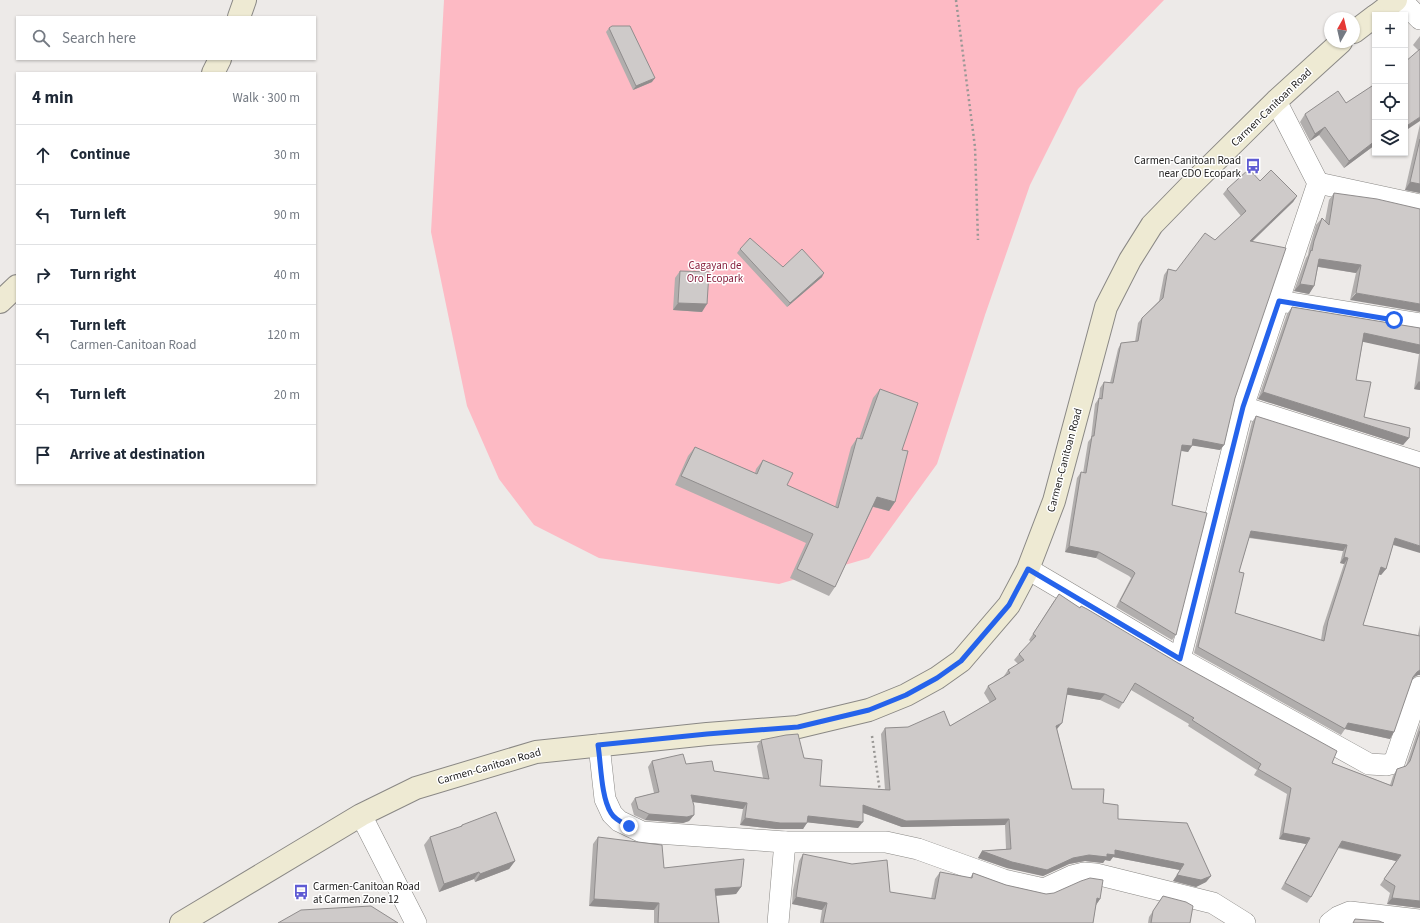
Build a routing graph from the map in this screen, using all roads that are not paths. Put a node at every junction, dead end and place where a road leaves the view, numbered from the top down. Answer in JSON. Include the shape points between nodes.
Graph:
{"nodes":[{"id":1,"x":245,"y":0,"type":"edge"},
{"id":2,"x":1396,"y":0,"type":"edge"},
{"id":3,"x":1401,"y":0,"type":"edge"},
{"id":4,"x":1381,"y":12,"type":"edge"},
{"id":5,"x":239,"y":16,"type":"edge"},
{"id":6,"x":1372,"y":19,"type":"edge"},
{"id":7,"x":1420,"y":19,"type":"edge"},
{"id":8,"x":1360,"y":28,"type":"edge"},
{"id":9,"x":1334,"y":48,"type":"edge"},
{"id":10,"x":220,"y":60,"type":"edge"},
{"id":11,"x":214,"y":72,"type":"edge"},
{"id":12,"x":1276,"y":102,"type":"junction"},
{"id":13,"x":1318,"y":183,"type":"junction"},
{"id":14,"x":1420,"y":205,"type":"edge"},
{"id":15,"x":16,"y":287,"type":"edge"},
{"id":16,"x":1279,"y":301,"type":"junction"},
{"id":17,"x":0,"y":302,"type":"edge"},
{"id":18,"x":1420,"y":324,"type":"edge"},
{"id":19,"x":1243,"y":407,"type":"junction"},
{"id":20,"x":1420,"y":462,"type":"edge"},
{"id":21,"x":1028,"y":569,"type":"junction"},
{"id":22,"x":1180,"y":659,"type":"junction"},
{"id":23,"x":1420,"y":687,"type":"edge"},
{"id":24,"x":598,"y":745,"type":"junction"},
{"id":25,"x":361,"y":814,"type":"junction"},
{"id":26,"x":785,"y":842,"type":"junction"},
{"id":27,"x":204,"y":916,"type":"edge"},
{"id":28,"x":1420,"y":920,"type":"edge"},
{"id":29,"x":181,"y":923,"type":"edge"},
{"id":30,"x":416,"y":923,"type":"edge"},
{"id":31,"x":778,"y":923,"type":"edge"},
{"id":32,"x":1245,"y":923,"type":"edge"},
{"id":33,"x":1330,"y":923,"type":"edge"}],
"edges":[{"from":1,"to":5,"type":"main road"},
{"from":2,"to":4,"type":"main road"},
{"from":3,"to":7,"type":"street"},
{"from":6,"to":8,"type":"main road"},
{"from":9,"to":12,"type":"main road","name":"Carmen-Canitoan Road"},
{"from":10,"to":11,"type":"main road"},
{"from":12,"to":13,"type":"street"},
{"from":12,"to":21,"type":"main road","name":"Carmen-Canitoan Road","via":[[1152,225],[1130,260],[1106,307],[1054,501]]},
{"from":13,"to":14,"type":"street"},
{"from":13,"to":16,"type":"street"},
{"from":15,"to":17,"type":"main road"},
{"from":16,"to":18,"type":"street"},
{"from":16,"to":19,"type":"street"},
{"from":19,"to":20,"type":"street"},
{"from":19,"to":22,"type":"street"},
{"from":21,"to":22,"type":"street"},
{"from":21,"to":24,"type":"main road","name":"Carmen-Canitoan Road","via":[[1009,605],[961,661],[912,692],[869,710],[798,727]]},
{"from":22,"to":23,"type":"street","via":[[1369,764],[1394,763]]},
{"from":24,"to":25,"type":"main road","name":"Carmen-Canitoan Road","via":[[536,752],[461,773],[416,788]]},
{"from":24,"to":26,"type":"street","via":[[605,799],[612,814],[619,821],[642,832]]},
{"from":25,"to":27,"type":"main road","name":"Carmen-Canitoan Road"},
{"from":25,"to":30,"type":"street"},
{"from":26,"to":31,"type":"street"},
{"from":26,"to":32,"type":"street","via":[[886,842],[918,848],[1004,880],[1044,889],[1072,876],[1096,874],[1213,903]]},
{"from":27,"to":29,"type":"main road","name":"Carmen-Canitoan Road"},
{"from":28,"to":33,"type":"street","via":[[1350,912]]}]}
